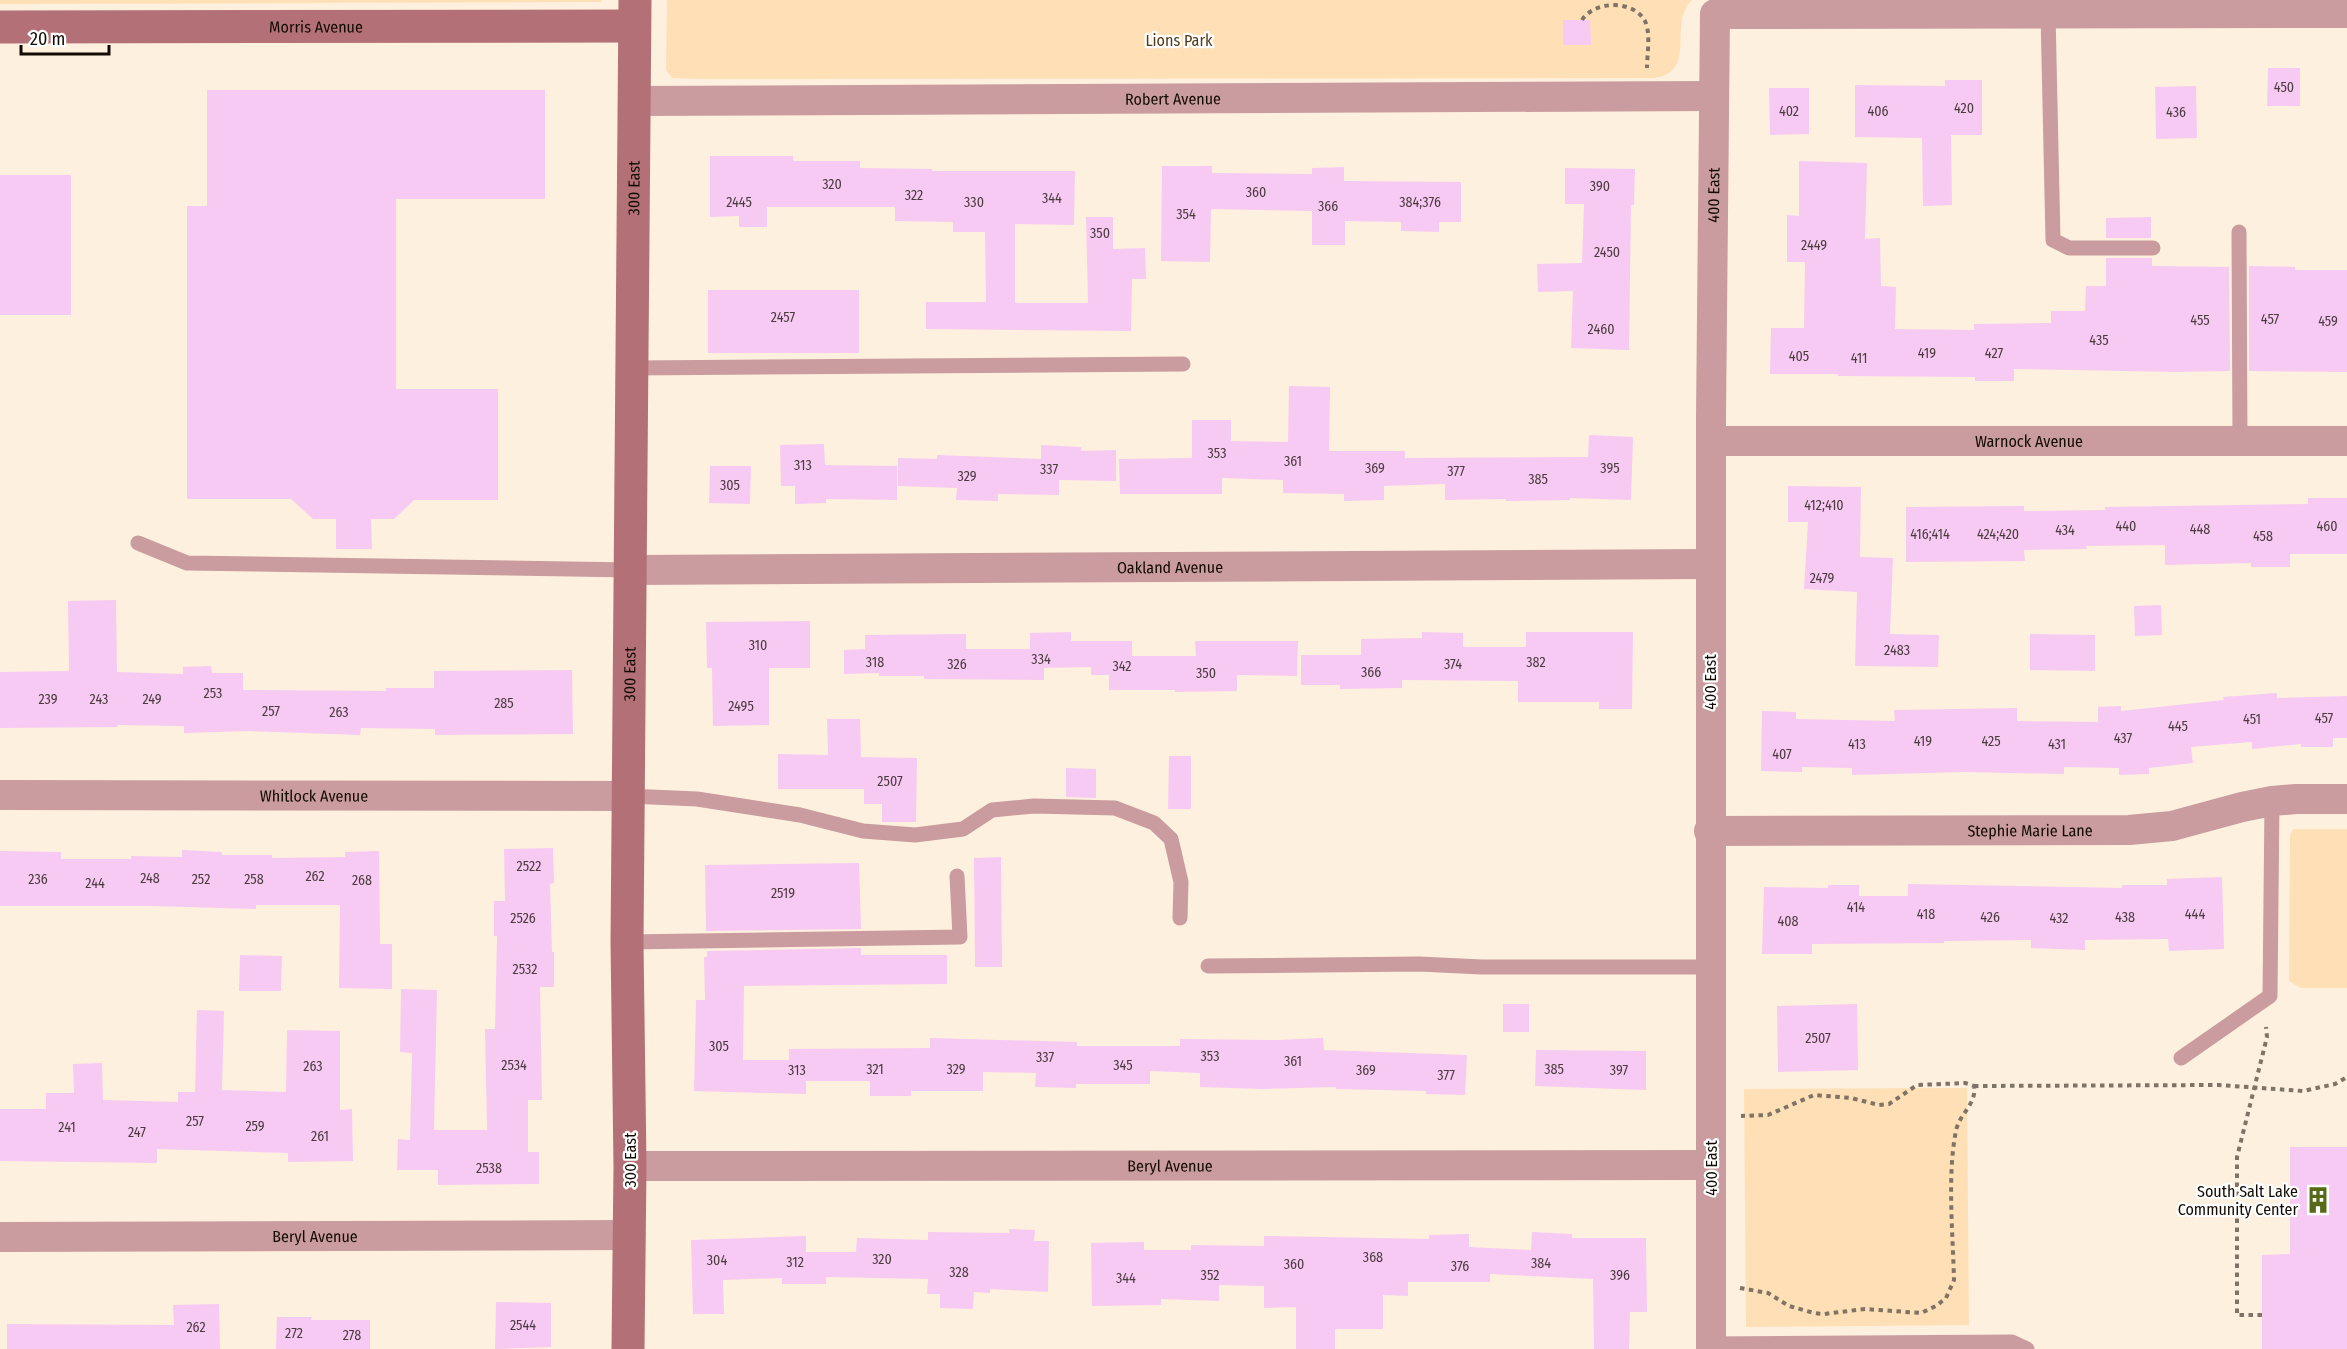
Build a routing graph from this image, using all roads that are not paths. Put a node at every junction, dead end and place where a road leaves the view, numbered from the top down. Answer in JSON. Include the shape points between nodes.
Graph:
{"nodes":[{"id":1,"x":634,"y":13,"type":"edge"},
{"id":2,"x":2048,"y":13,"type":"junction"},
{"id":3,"x":2347,"y":13,"type":"edge"},
{"id":4,"x":0,"y":27,"type":"edge"},
{"id":5,"x":1713,"y":96,"type":"junction"},
{"id":6,"x":633,"y":101,"type":"junction"},
{"id":7,"x":2239,"y":232,"type":"dead end"},
{"id":8,"x":2153,"y":249,"type":"dead end"},
{"id":9,"x":1183,"y":364,"type":"dead end"},
{"id":10,"x":633,"y":368,"type":"junction"},
{"id":11,"x":1711,"y":441,"type":"junction"},
{"id":12,"x":2240,"y":441,"type":"junction"},
{"id":13,"x":2347,"y":441,"type":"edge"},
{"id":14,"x":138,"y":543,"type":"dead end"},
{"id":15,"x":1710,"y":564,"type":"junction"},
{"id":16,"x":632,"y":570,"type":"junction"},
{"id":17,"x":0,"y":795,"type":"edge"},
{"id":18,"x":628,"y":796,"type":"junction"},
{"id":19,"x":2347,"y":799,"type":"edge"},
{"id":20,"x":2271,"y":801,"type":"junction"},
{"id":21,"x":1709,"y":831,"type":"junction"},
{"id":22,"x":957,"y":876,"type":"dead end"},
{"id":23,"x":1180,"y":918,"type":"dead end"},
{"id":24,"x":627,"y":942,"type":"junction"},
{"id":25,"x":1208,"y":966,"type":"dead end"},
{"id":26,"x":1710,"y":967,"type":"junction"},
{"id":27,"x":2181,"y":1058,"type":"dead end"},
{"id":28,"x":1711,"y":1165,"type":"junction"},
{"id":29,"x":630,"y":1166,"type":"junction"},
{"id":30,"x":629,"y":1235,"type":"junction"},
{"id":31,"x":0,"y":1236,"type":"edge"},
{"id":32,"x":1711,"y":1346,"type":"edge"},
{"id":33,"x":628,"y":1349,"type":"edge"},
{"id":34,"x":2027,"y":1349,"type":"edge"}],
"edges":[{"from":1,"to":4,"type":"street","name":"Morris Avenue","via":[[552,24]]},
{"from":1,"to":6,"type":"street","name":"300 East"},
{"from":2,"to":3,"type":"street"},
{"from":2,"to":5,"type":"street","name":"400 East","via":[[1715,14]]},
{"from":2,"to":8,"type":"lane","via":[[2054,240],[2069,249]]},
{"from":5,"to":6,"type":"street","name":"Robert Avenue"},
{"from":5,"to":11,"type":"street","name":"400 East"},
{"from":6,"to":10,"type":"street","name":"300 East"},
{"from":7,"to":12,"type":"lane"},
{"from":9,"to":10,"type":"lane"},
{"from":10,"to":16,"type":"street","name":"300 East"},
{"from":11,"to":12,"type":"street","name":"Warnock Avenue"},
{"from":11,"to":15,"type":"street","name":"400 East"},
{"from":12,"to":13,"type":"street","name":"Warnock Avenue"},
{"from":14,"to":16,"type":"lane","via":[[187,563]]},
{"from":15,"to":16,"type":"street","name":"Oakland Avenue"},
{"from":15,"to":21,"type":"street","name":"400 East"},
{"from":16,"to":18,"type":"street","name":"300 East"},
{"from":17,"to":18,"type":"street","name":"Whitlock Avenue"},
{"from":18,"to":23,"type":"lane","via":[[697,800],[800,815],[863,831],[915,835],[963,829],[992,810],[1034,806],[1115,808],[1154,823],[1171,839],[1181,882]]},
{"from":18,"to":24,"type":"street","name":"300 East"},
{"from":19,"to":20,"type":"street","name":"Stephie Marie Lane"},
{"from":20,"to":21,"type":"street","name":"Stephie Marie Lane","via":[[2172,826],[2129,830]]},
{"from":20,"to":27,"type":"lane","via":[[2270,996]]},
{"from":21,"to":26,"type":"street","name":"400 East"},
{"from":22,"to":24,"type":"lane","via":[[960,937]]},
{"from":24,"to":29,"type":"street","name":"300 East"},
{"from":25,"to":26,"type":"lane"},
{"from":26,"to":28,"type":"street","name":"400 East"},
{"from":28,"to":29,"type":"street","name":"Beryl Avenue"},
{"from":28,"to":32,"type":"street","name":"400 East"},
{"from":29,"to":30,"type":"street","name":"300 East"},
{"from":30,"to":31,"type":"street","name":"Beryl Avenue"},
{"from":30,"to":33,"type":"street","name":"300 East"},
{"from":32,"to":34,"type":"lane","via":[[2012,1342]]}]}
